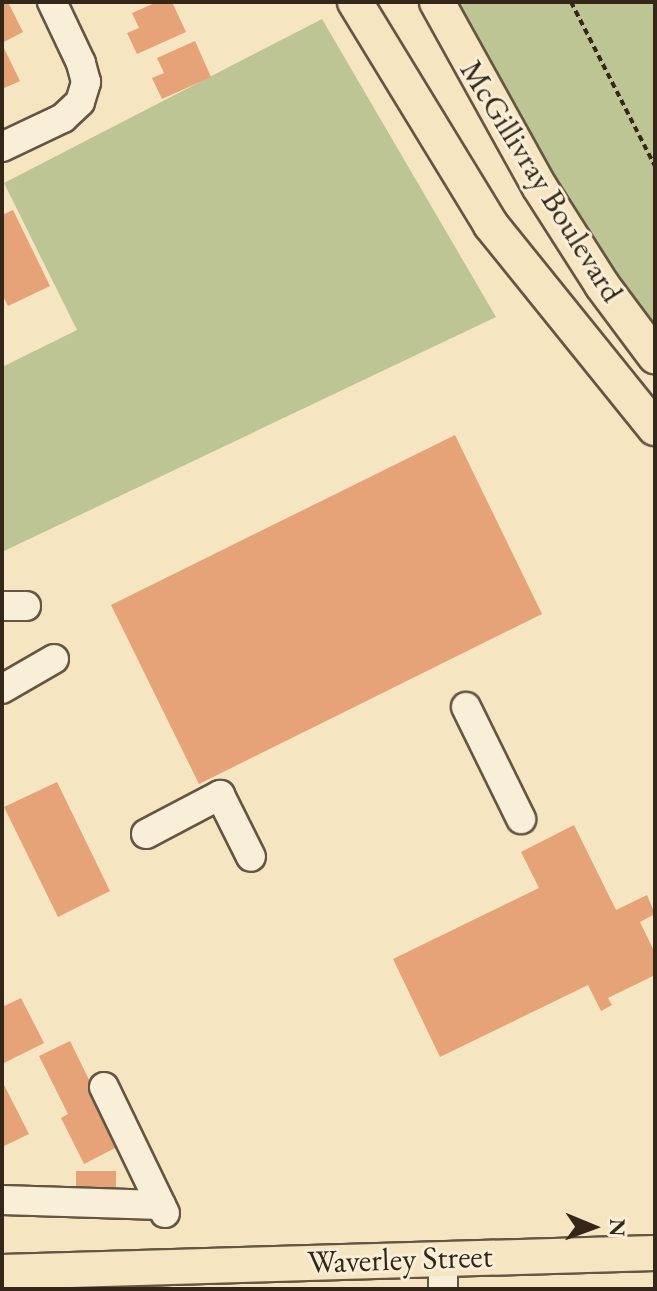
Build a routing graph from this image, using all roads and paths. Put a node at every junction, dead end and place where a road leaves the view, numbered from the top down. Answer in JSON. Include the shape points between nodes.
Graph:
{"nodes":[{"id":1,"x":52,"y":2,"type":"edge"},
{"id":2,"x":355,"y":2,"type":"edge"},
{"id":3,"x":437,"y":2,"type":"edge"},
{"id":4,"x":571,"y":2,"type":"edge"},
{"id":5,"x":2,"y":147,"type":"edge"},
{"id":6,"x":655,"y":166,"type":"edge"},
{"id":7,"x":655,"y":356,"type":"edge"},
{"id":8,"x":655,"y":428,"type":"edge"},
{"id":9,"x":54,"y":659,"type":"dead end"},
{"id":10,"x":2,"y":689,"type":"edge"},
{"id":11,"x":466,"y":707,"type":"dead end"},
{"id":12,"x":521,"y":819,"type":"dead end"},
{"id":13,"x":146,"y":834,"type":"dead end"},
{"id":14,"x":251,"y":857,"type":"dead end"},
{"id":15,"x":104,"y":1087,"type":"dead end"},
{"id":16,"x":2,"y":1200,"type":"edge"},
{"id":17,"x":655,"y":1253,"type":"edge"},
{"id":18,"x":2,"y":1272,"type":"edge"},
{"id":19,"x":443,"y":1273,"type":"edge"}],
"edges":[{"from":1,"to":5,"type":"street","via":[[81,63],[86,82],[80,102],[63,118]]},
{"from":2,"to":8,"type":"main road","name":"McGillivray Boulevard","via":[[491,225]]},
{"from":3,"to":7,"type":"main road","name":"McGillivray Boulevard","via":[[539,186]]},
{"from":4,"to":6,"type":"path"},
{"from":9,"to":10,"type":"street"},
{"from":11,"to":12,"type":"street"},
{"from":13,"to":14,"type":"street","via":[[220,795]]},
{"from":15,"to":16,"type":"street","via":[[163,1209]]},
{"from":17,"to":19,"type":"main road","name":"Waverley Street"},
{"from":18,"to":19,"type":"main road","name":"Waverley Street"}]}
